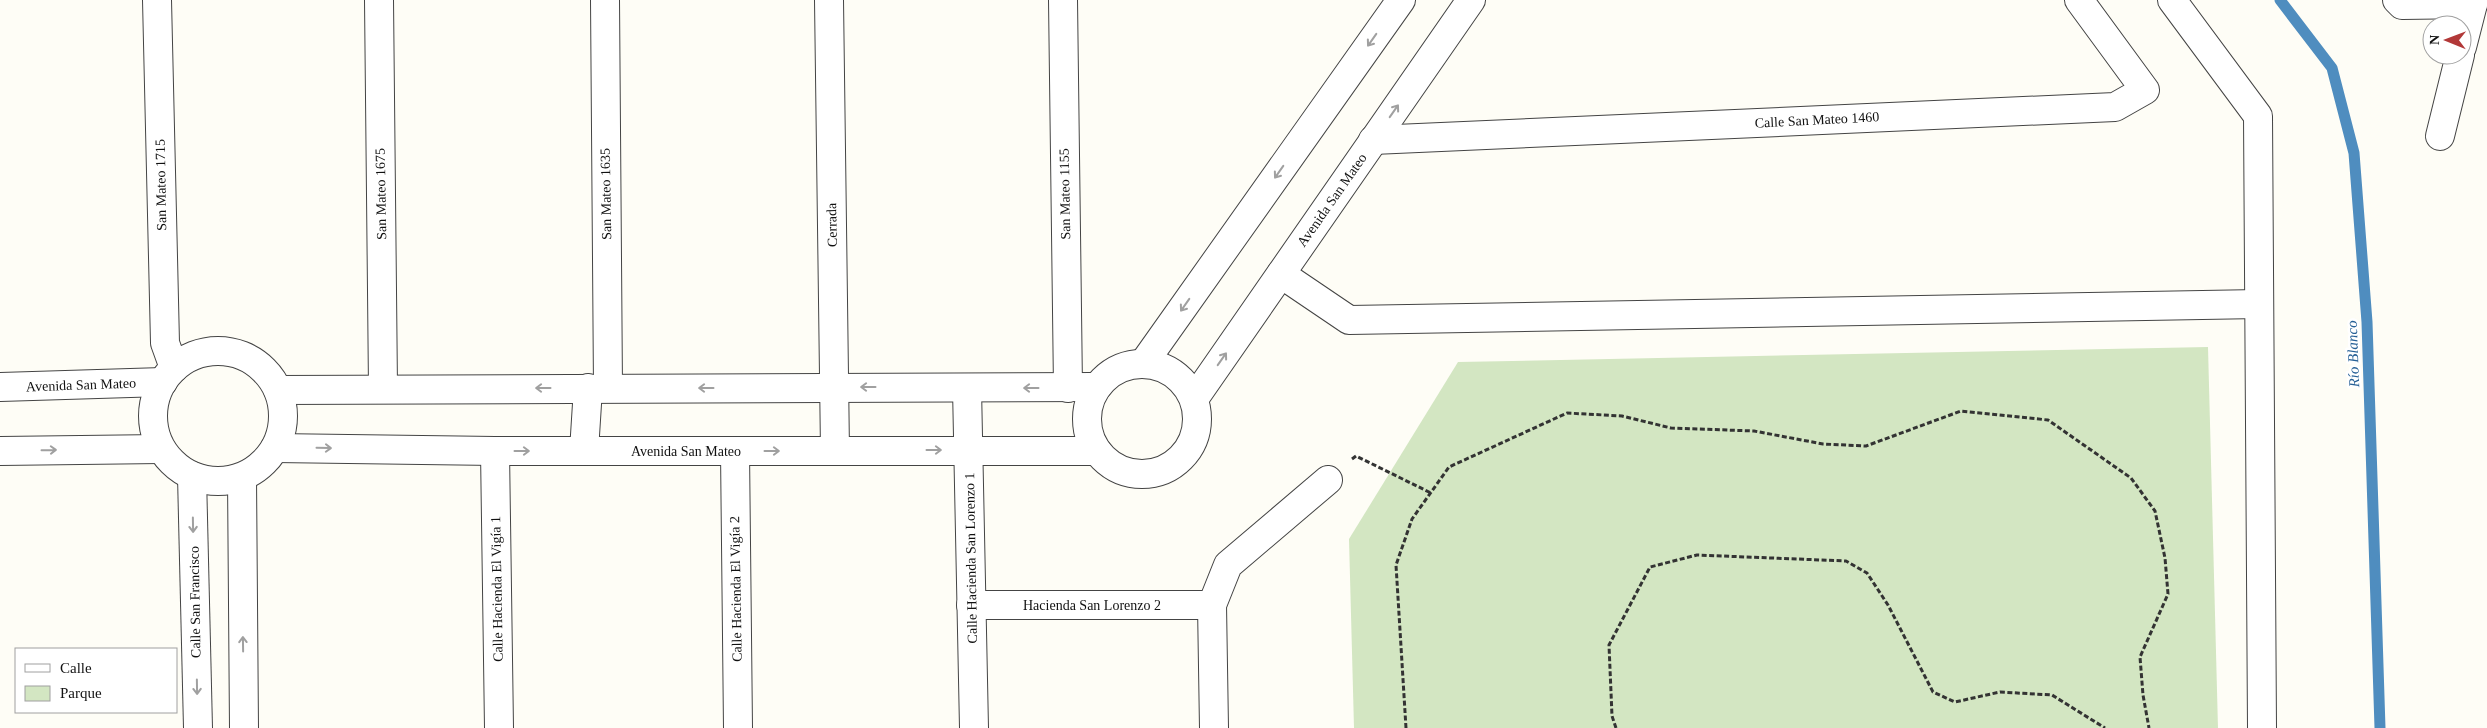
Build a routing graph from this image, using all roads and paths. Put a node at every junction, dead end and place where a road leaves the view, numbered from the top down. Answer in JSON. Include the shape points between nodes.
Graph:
{"nodes":[{"id":1,"x":157,"y":0,"type":"edge"},
{"id":2,"x":379,"y":0,"type":"edge"},
{"id":3,"x":605,"y":0,"type":"edge"},
{"id":4,"x":829,"y":0,"type":"edge"},
{"id":5,"x":1063,"y":0,"type":"edge"},
{"id":6,"x":1401,"y":0,"type":"edge"},
{"id":7,"x":1471,"y":0,"type":"edge"},
{"id":8,"x":2079,"y":0,"type":"edge"},
{"id":9,"x":2172,"y":0,"type":"edge"},
{"id":10,"x":2397,"y":0,"type":"edge"},
{"id":11,"x":2473,"y":2,"type":"edge"},
{"id":12,"x":2470,"y":15,"type":"edge"},
{"id":13,"x":2458,"y":65,"type":"edge"},
{"id":14,"x":2440,"y":136,"type":"dead end"},
{"id":15,"x":1373,"y":140,"type":"junction"},
{"id":16,"x":1280,"y":274,"type":"junction"},
{"id":17,"x":2259,"y":304,"type":"junction"},
{"id":18,"x":1143,"y":364,"type":"junction"},
{"id":19,"x":168,"y":375,"type":"junction"},
{"id":20,"x":0,"y":387,"type":"edge"},
{"id":21,"x":1097,"y":387,"type":"junction"},
{"id":22,"x":383,"y":388,"type":"junction"},
{"id":23,"x":598,"y":388,"type":"junction"},
{"id":24,"x":834,"y":388,"type":"junction"},
{"id":25,"x":967,"y":388,"type":"junction"},
{"id":26,"x":1068,"y":388,"type":"junction"},
{"id":27,"x":278,"y":390,"type":"junction"},
{"id":28,"x":1194,"y":399,"type":"junction"},
{"id":29,"x":276,"y":448,"type":"junction"},
{"id":30,"x":162,"y":449,"type":"junction"},
{"id":31,"x":969,"y":450,"type":"junction"},
{"id":32,"x":0,"y":451,"type":"edge"},
{"id":33,"x":495,"y":451,"type":"junction"},
{"id":34,"x":584,"y":451,"type":"junction"},
{"id":35,"x":735,"y":451,"type":"junction"},
{"id":36,"x":835,"y":451,"type":"junction"},
{"id":37,"x":1097,"y":451,"type":"junction"},
{"id":38,"x":192,"y":476,"type":"junction"},
{"id":39,"x":242,"y":478,"type":"junction"},
{"id":40,"x":1328,"y":480,"type":"joint"},
{"id":41,"x":1431,"y":493,"type":"junction"},
{"id":42,"x":971,"y":605,"type":"junction"},
{"id":43,"x":1212,"y":605,"type":"junction"},
{"id":44,"x":198,"y":728,"type":"edge"},
{"id":45,"x":244,"y":728,"type":"edge"},
{"id":46,"x":499,"y":728,"type":"edge"},
{"id":47,"x":738,"y":728,"type":"edge"},
{"id":48,"x":974,"y":728,"type":"edge"},
{"id":49,"x":1214,"y":728,"type":"edge"},
{"id":50,"x":1406,"y":728,"type":"edge"},
{"id":51,"x":1616,"y":728,"type":"edge"},
{"id":52,"x":2105,"y":728,"type":"edge"},
{"id":53,"x":2149,"y":728,"type":"edge"},
{"id":54,"x":2262,"y":728,"type":"edge"}],
"edges":[{"from":1,"to":19,"type":"street","name":"San Mateo 1715"},
{"from":2,"to":22,"type":"street","name":"San Mateo 1675"},
{"from":3,"to":23,"type":"street","name":"San Mateo 1635"},
{"from":4,"to":24,"type":"street","name":"Cerrada"},
{"from":5,"to":26,"type":"street","name":"San Mateo 1155"},
{"from":6,"to":18,"type":"street","one_way":true},
{"from":15,"to":7,"type":"street","name":"Avenida San Mateo","one_way":true},
{"from":8,"to":15,"type":"street","name":"Calle San Mateo 1460","via":[[2145,90],[2115,107]]},
{"from":9,"to":17,"type":"street","via":[[2258,116]]},
{"from":10,"to":11,"type":"street","via":[[2402,5]]},
{"from":11,"to":12,"type":"street"},
{"from":13,"to":14,"type":"street"},
{"from":15,"to":16,"type":"street","name":"Avenida San Mateo"},
{"from":16,"to":17,"type":"street","via":[[1349,320]]},
{"from":28,"to":16,"type":"street","name":"Avenida San Mateo","one_way":true},
{"from":17,"to":54,"type":"street"},
{"from":18,"to":21,"type":"street","via":[[1125,366],[1110,374]]},
{"from":18,"to":28,"type":"street","via":[[1164,368],[1182,381]]},
{"from":19,"to":20,"type":"street","name":"Avenida San Mateo"},
{"from":19,"to":27,"type":"street","name":"Avenida San Mateo","via":[[195,355],[219,351],[244,356],[264,370]]},
{"from":19,"to":30,"type":"street","name":"Avenida San Mateo","via":[[155,398],[153,415],[155,433]]},
{"from":21,"to":26,"type":"street"},
{"from":21,"to":37,"type":"street","via":[[1089,402],[1087,419],[1089,435]]},
{"from":23,"to":22,"type":"street","one_way":true},
{"from":22,"to":27,"type":"street"},
{"from":24,"to":23,"type":"street","one_way":true},
{"from":23,"to":34,"type":"street","name":"San Mateo 1635"},
{"from":25,"to":24,"type":"street","one_way":true},
{"from":24,"to":36,"type":"street","name":"Cerrada"},
{"from":26,"to":25,"type":"street","one_way":true},
{"from":25,"to":31,"type":"street","name":"Calle Hacienda San Lorenzo 1"},
{"from":27,"to":29,"type":"street","name":"Avenida San Mateo","via":[[283,420]]},
{"from":28,"to":37,"type":"street","via":[[1197,419],[1194,439],[1183,456],[1168,468],[1149,474],[1129,473],[1111,464]]},
{"from":29,"to":33,"type":"street","name":"Avenida San Mateo","one_way":true},
{"from":29,"to":39,"type":"street","name":"Avenida San Mateo","via":[[261,466]]},
{"from":32,"to":30,"type":"street","one_way":true},
{"from":30,"to":38,"type":"street","name":"Avenida San Mateo","via":[[174,465]]},
{"from":36,"to":31,"type":"street","name":"Avenida San Mateo","one_way":true},
{"from":31,"to":37,"type":"street","name":"Avenida San Mateo"},
{"from":31,"to":42,"type":"street","name":"Calle Hacienda San Lorenzo 1"},
{"from":33,"to":34,"type":"street","name":"Avenida San Mateo","one_way":true},
{"from":33,"to":46,"type":"street","name":"Calle Hacienda El Vigía 1"},
{"from":34,"to":35,"type":"street","name":"Avenida San Mateo"},
{"from":35,"to":36,"type":"street","name":"Avenida San Mateo","one_way":true},
{"from":35,"to":47,"type":"street","name":"Calle Hacienda El Vigía 2"},
{"from":38,"to":39,"type":"street","name":"Avenida San Mateo","via":[[217,482]]},
{"from":38,"to":44,"type":"street","name":"Calle San Francisco","one_way":true},
{"from":45,"to":39,"type":"street","one_way":true},
{"from":40,"to":41,"type":"path","via":[[1356,456]]},
{"from":40,"to":43,"type":"street","via":[[1228,565]]},
{"from":41,"to":50,"type":"path","via":[[1412,519],[1396,565]]},
{"from":41,"to":53,"type":"path","via":[[1449,467],[1567,413],[1622,416],[1671,428],[1754,431],[1823,444],[1866,446],[1960,411],[2048,420],[2132,478],[2155,511],[2166,558],[2168,594],[2140,657]]},
{"from":42,"to":43,"type":"street","name":"Hacienda San Lorenzo 2"},
{"from":42,"to":48,"type":"street","name":"Calle Hacienda San Lorenzo 1"},
{"from":43,"to":49,"type":"street"},
{"from":51,"to":52,"type":"path","via":[[1612,716],[1609,645],[1650,567],[1697,555],[1846,561],[1867,573],[1933,692],[1956,702],[2000,692],[2052,695]]}]}
